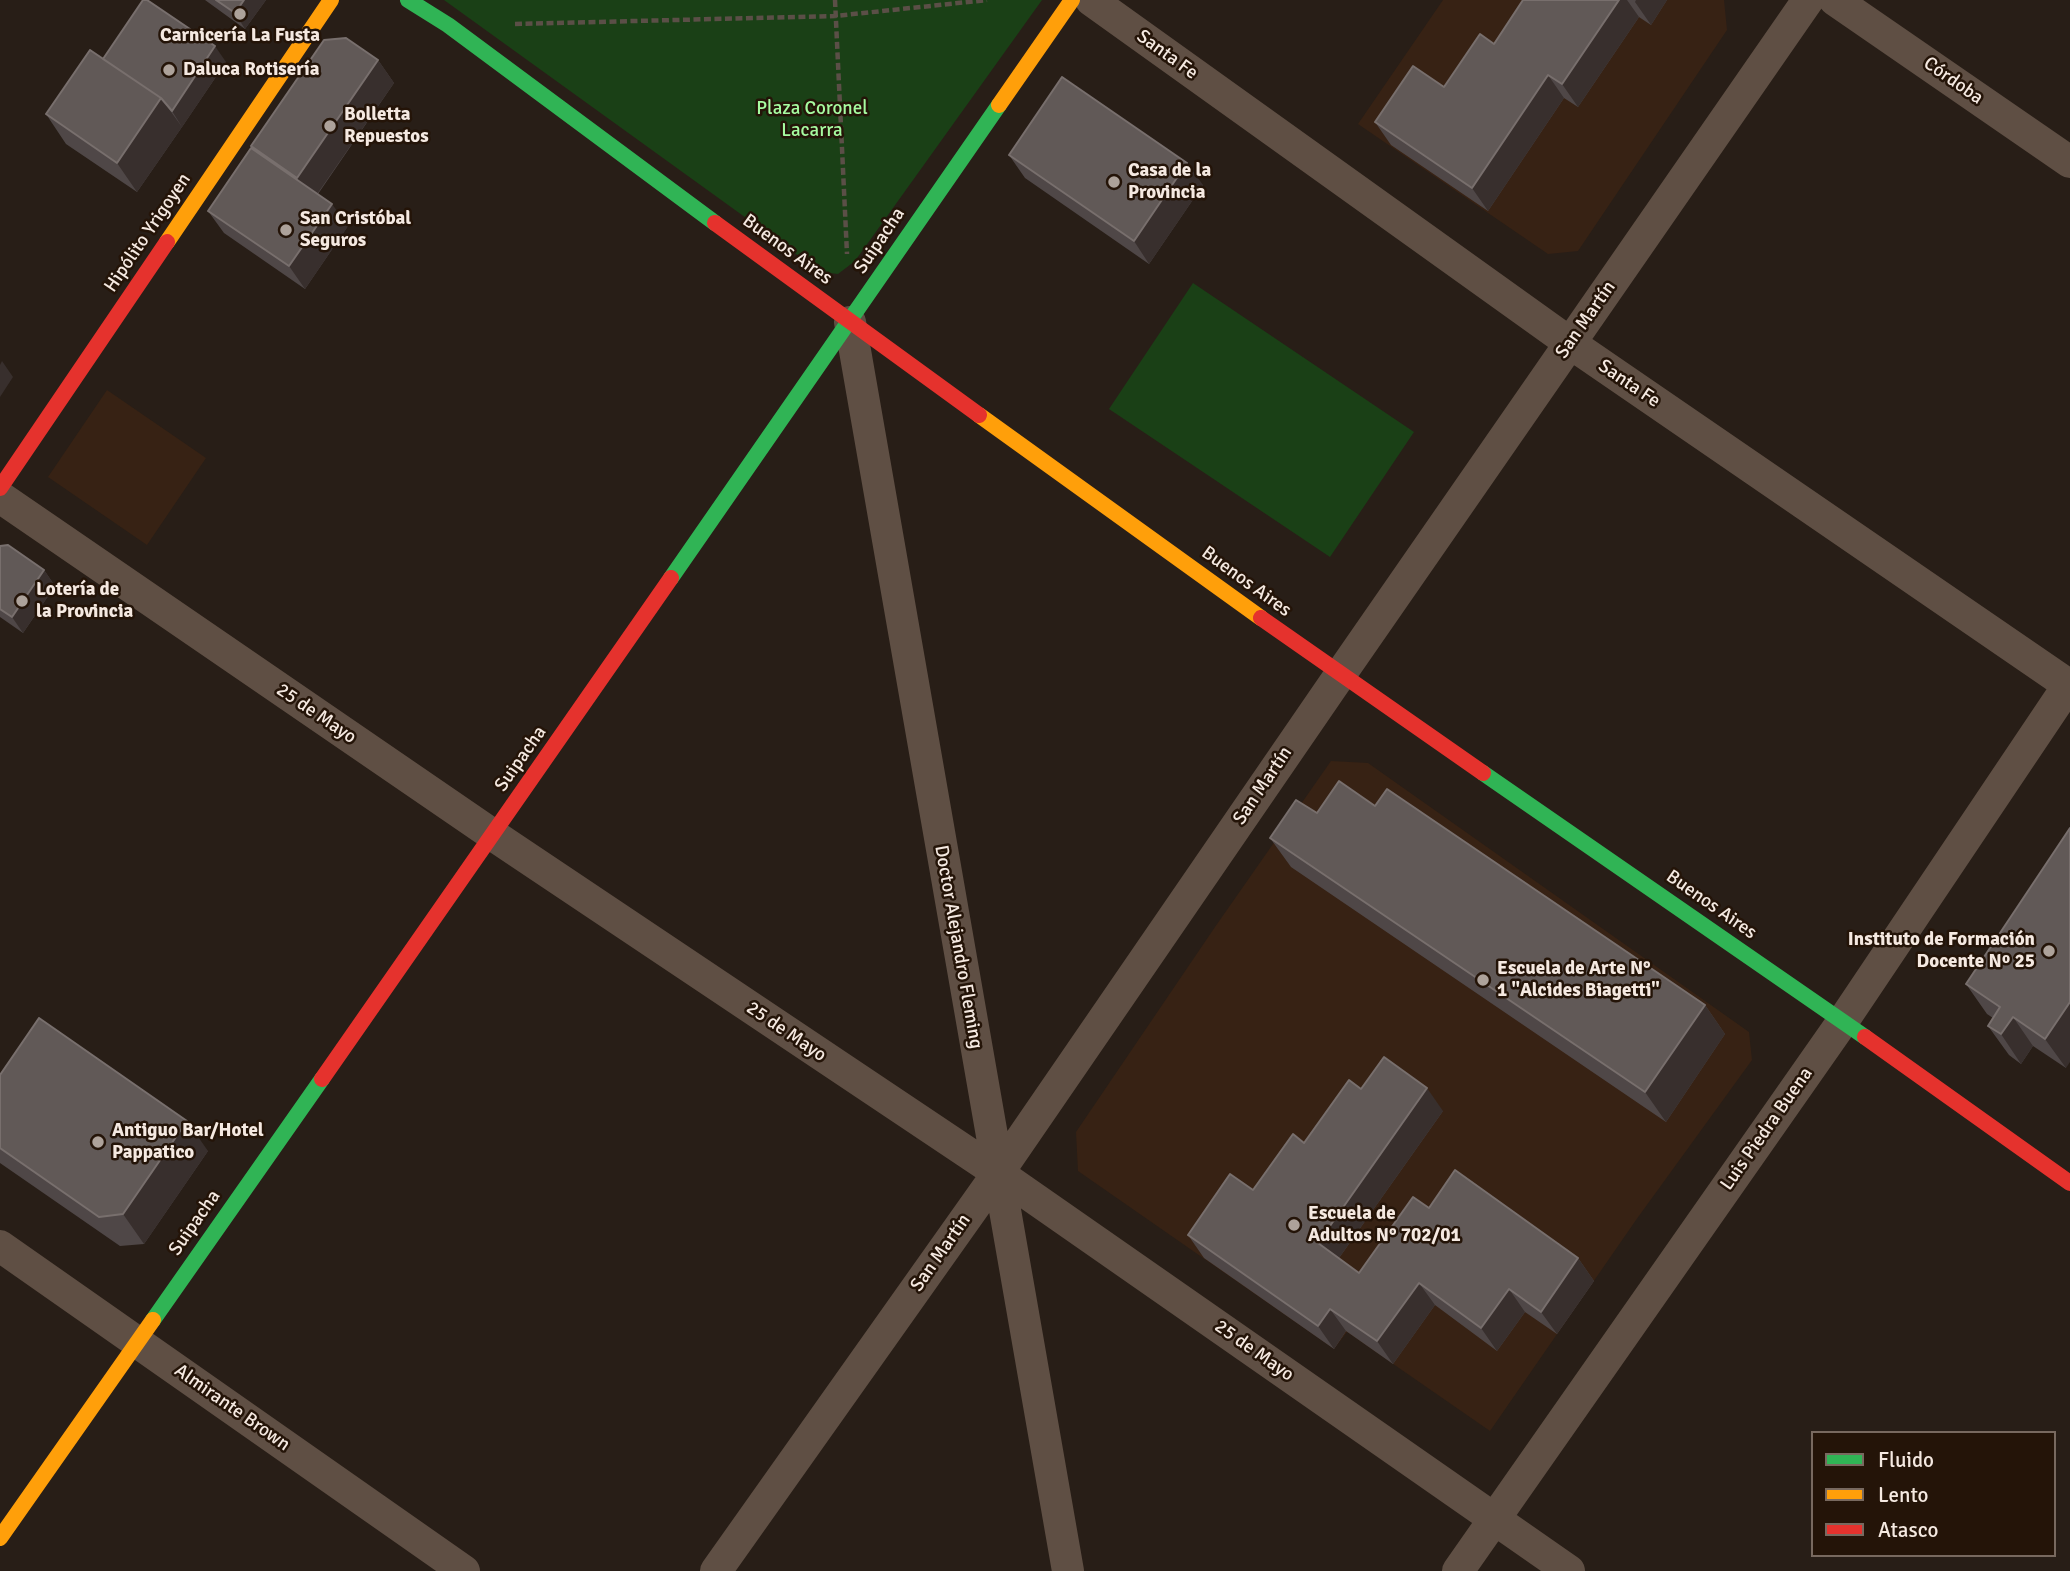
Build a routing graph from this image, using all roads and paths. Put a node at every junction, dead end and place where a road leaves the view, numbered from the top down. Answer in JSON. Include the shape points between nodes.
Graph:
{"nodes":[{"id":1,"x":331,"y":0,"type":"edge"},
{"id":2,"x":408,"y":0,"type":"edge"},
{"id":3,"x":835,"y":0,"type":"edge"},
{"id":4,"x":987,"y":0,"type":"edge"},
{"id":5,"x":1072,"y":0,"type":"edge"},
{"id":6,"x":1091,"y":0,"type":"edge"},
{"id":7,"x":1808,"y":0,"type":"edge"},
{"id":8,"x":1835,"y":0,"type":"edge"},
{"id":9,"x":835,"y":16,"type":"junction"},
{"id":10,"x":503,"y":24,"type":"dead end"},
{"id":11,"x":2070,"y":162,"type":"edge"},
{"id":12,"x":847,"y":267,"type":"dead end"},
{"id":13,"x":850,"y":322,"type":"junction"},
{"id":14,"x":1570,"y":343,"type":"junction"},
{"id":15,"x":0,"y":488,"type":"edge"},
{"id":16,"x":0,"y":497,"type":"edge"},
{"id":17,"x":1340,"y":675,"type":"junction"},
{"id":18,"x":2070,"y":684,"type":"edge"},
{"id":19,"x":493,"y":835,"type":"junction"},
{"id":20,"x":1843,"y":1021,"type":"junction"},
{"id":21,"x":998,"y":1173,"type":"junction"},
{"id":22,"x":2070,"y":1183,"type":"edge"},
{"id":23,"x":0,"y":1245,"type":"edge"},
{"id":24,"x":137,"y":1342,"type":"junction"},
{"id":25,"x":1494,"y":1518,"type":"junction"},
{"id":26,"x":0,"y":1538,"type":"edge"},
{"id":27,"x":464,"y":1571,"type":"edge"},
{"id":28,"x":716,"y":1571,"type":"edge"},
{"id":29,"x":1068,"y":1571,"type":"edge"},
{"id":30,"x":1458,"y":1571,"type":"edge"},
{"id":31,"x":1569,"y":1571,"type":"edge"}],
"edges":[{"from":1,"to":15,"type":"street","name":"Hipólito Yrigoyen"},
{"from":2,"to":13,"type":"street","name":"Buenos Aires"},
{"from":3,"to":9,"type":"path"},
{"from":4,"to":9,"type":"path"},
{"from":5,"to":13,"type":"street","name":"Suipacha"},
{"from":6,"to":14,"type":"street","name":"Santa Fe"},
{"from":7,"to":14,"type":"street","name":"San Martín"},
{"from":8,"to":11,"type":"street","name":"Córdoba"},
{"from":9,"to":10,"type":"path"},
{"from":9,"to":12,"type":"path"},
{"from":13,"to":17,"type":"street","name":"Buenos Aires"},
{"from":13,"to":19,"type":"street","name":"Suipacha"},
{"from":13,"to":21,"type":"street","name":"Doctor Alejandro Fleming"},
{"from":14,"to":17,"type":"street","name":"San Martín"},
{"from":14,"to":18,"type":"street","name":"Santa Fe"},
{"from":16,"to":19,"type":"street","name":"25 de Mayo"},
{"from":17,"to":20,"type":"street","name":"Buenos Aires"},
{"from":17,"to":21,"type":"street","name":"San Martín"},
{"from":18,"to":20,"type":"street","name":"Luis Piedra Buena"},
{"from":19,"to":21,"type":"street","name":"25 de Mayo"},
{"from":19,"to":24,"type":"street","name":"Suipacha"},
{"from":20,"to":22,"type":"street","name":"Buenos Aires"},
{"from":20,"to":25,"type":"street","name":"Luis Piedra Buena"},
{"from":21,"to":25,"type":"street","name":"25 de Mayo"},
{"from":21,"to":28,"type":"street","name":"San Martín"},
{"from":21,"to":29,"type":"street","name":"Doctor Alejandro Fleming"},
{"from":23,"to":24,"type":"street","name":"Almirante Brown"},
{"from":24,"to":26,"type":"street","name":"Suipacha"},
{"from":24,"to":27,"type":"street","name":"Almirante Brown"},
{"from":25,"to":30,"type":"street","name":"Luis Piedra Buena"},
{"from":25,"to":31,"type":"street","name":"25 de Mayo"}]}
